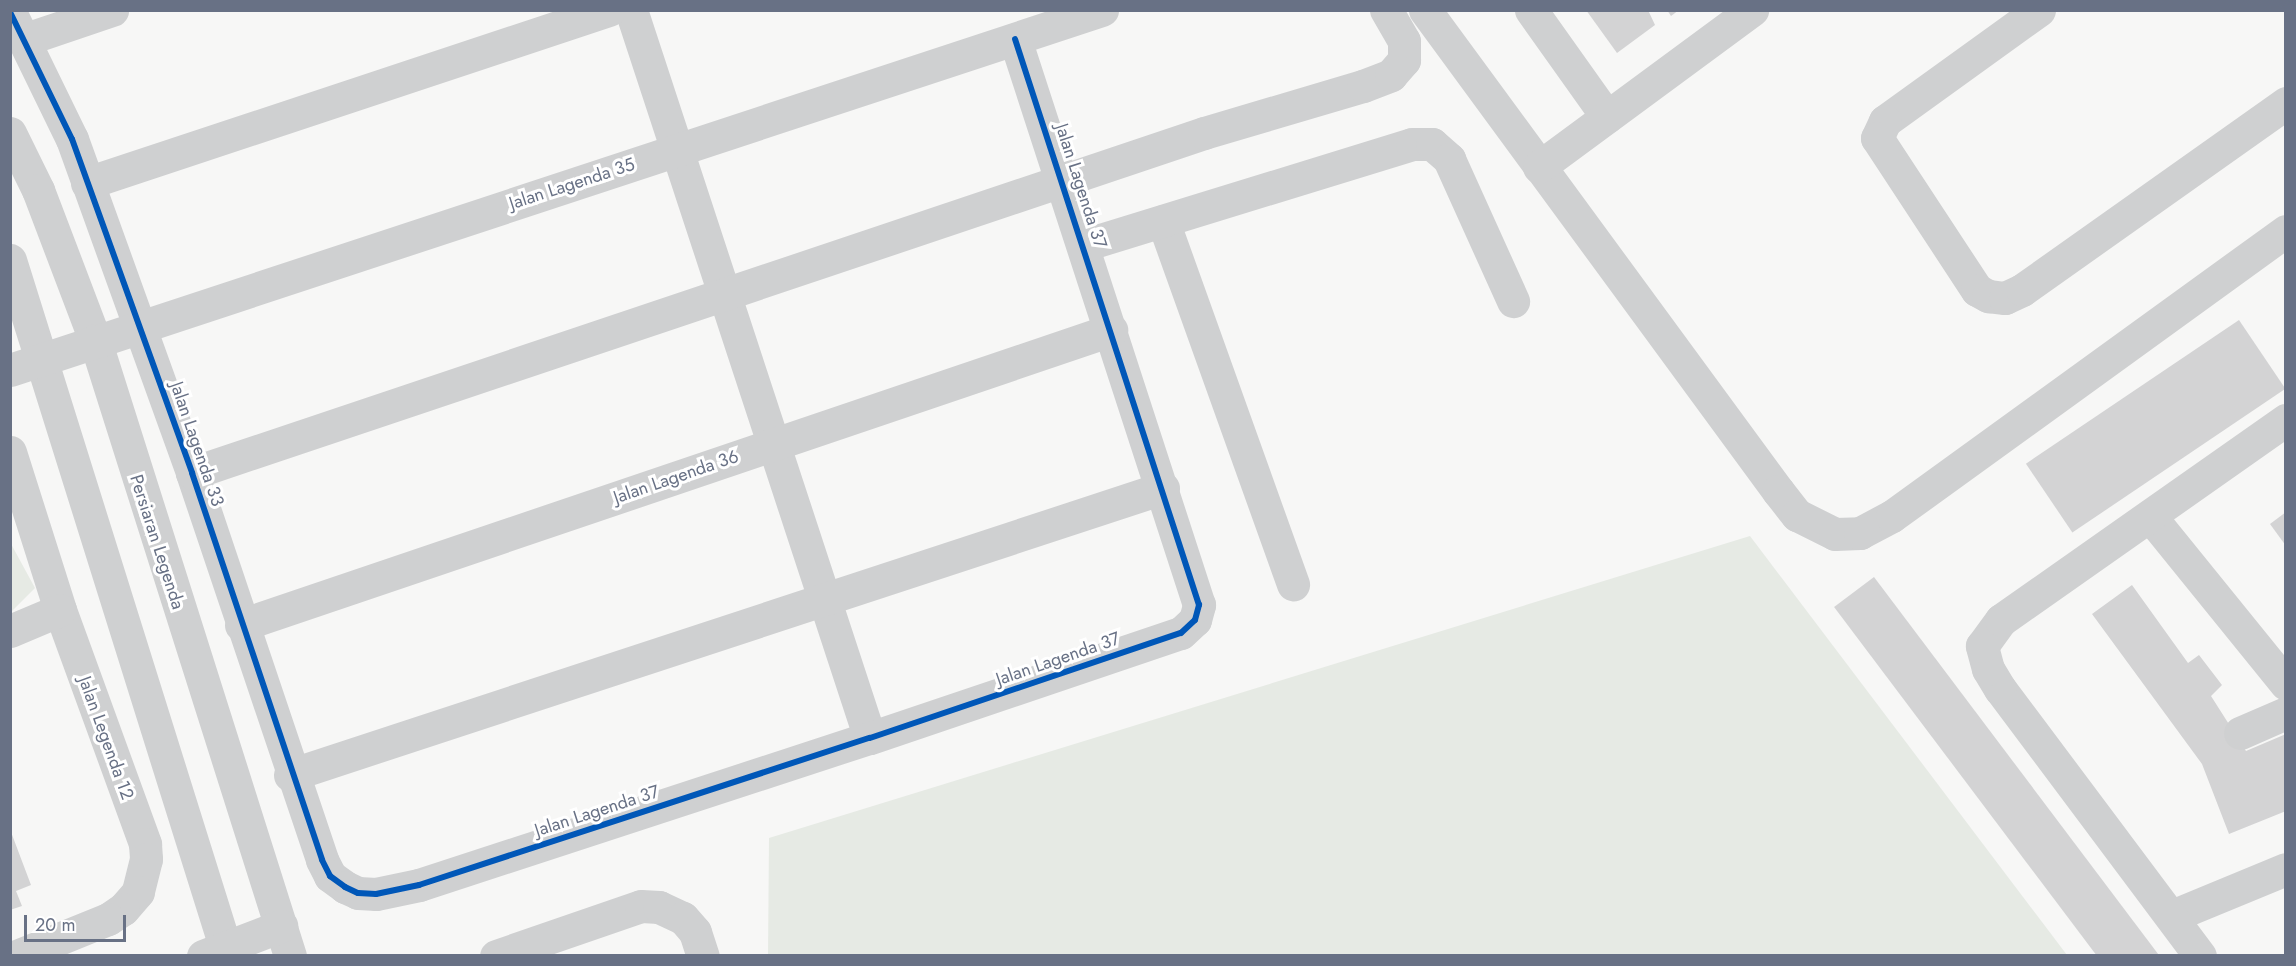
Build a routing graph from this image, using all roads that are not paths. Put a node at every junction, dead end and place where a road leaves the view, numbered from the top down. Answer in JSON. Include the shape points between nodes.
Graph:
{"nodes":[{"id":1,"x":112,"y":10,"type":"edge"},
{"id":2,"x":609,"y":10,"type":"edge"},
{"id":3,"x":631,"y":10,"type":"edge"},
{"id":4,"x":1102,"y":10,"type":"edge"},
{"id":5,"x":1386,"y":10,"type":"edge"},
{"id":6,"x":1425,"y":10,"type":"edge"},
{"id":7,"x":1531,"y":10,"type":"edge"},
{"id":8,"x":1752,"y":10,"type":"edge"},
{"id":9,"x":2039,"y":10,"type":"edge"},
{"id":10,"x":18,"y":25,"type":"edge"},
{"id":11,"x":1015,"y":39,"type":"junction"},
{"id":12,"x":2286,"y":103,"type":"edge"},
{"id":13,"x":1607,"y":117,"type":"junction"},
{"id":14,"x":10,"y":133,"type":"edge"},
{"id":15,"x":676,"y":150,"type":"junction"},
{"id":16,"x":1539,"y":167,"type":"junction"},
{"id":17,"x":1064,"y":182,"type":"junction"},
{"id":18,"x":87,"y":183,"type":"junction"},
{"id":19,"x":1163,"y":221,"type":"junction"},
{"id":20,"x":2286,"y":231,"type":"edge"},
{"id":21,"x":1084,"y":245,"type":"junction"},
{"id":22,"x":10,"y":260,"type":"edge"},
{"id":23,"x":724,"y":293,"type":"junction"},
{"id":24,"x":1513,"y":301,"type":"dead end"},
{"id":25,"x":140,"y":326,"type":"junction"},
{"id":26,"x":1111,"y":330,"type":"junction"},
{"id":27,"x":95,"y":340,"type":"junction"},
{"id":28,"x":42,"y":357,"type":"junction"},
{"id":29,"x":10,"y":370,"type":"edge"},
{"id":30,"x":2286,"y":420,"type":"edge"},
{"id":31,"x":774,"y":444,"type":"junction"},
{"id":32,"x":10,"y":452,"type":"edge"},
{"id":33,"x":192,"y":472,"type":"junction"},
{"id":34,"x":1163,"y":488,"type":"junction"},
{"id":35,"x":2150,"y":516,"type":"junction"},
{"id":36,"x":1293,"y":584,"type":"dead end"},
{"id":37,"x":825,"y":600,"type":"junction"},
{"id":38,"x":60,"y":610,"type":"junction"},
{"id":39,"x":241,"y":625,"type":"junction"},
{"id":40,"x":10,"y":631,"type":"edge"},
{"id":41,"x":2286,"y":684,"type":"edge"},
{"id":42,"x":2286,"y":713,"type":"edge"},
{"id":43,"x":2240,"y":734,"type":"dead end"},
{"id":44,"x":870,"y":738,"type":"junction"},
{"id":45,"x":290,"y":775,"type":"junction"},
{"id":46,"x":2286,"y":869,"type":"edge"},
{"id":47,"x":345,"y":887,"type":"joint"},
{"id":48,"x":2172,"y":916,"type":"junction"},
{"id":49,"x":285,"y":941,"type":"edge"},
{"id":50,"x":699,"y":944,"type":"edge"},
{"id":51,"x":514,"y":952,"type":"edge"},
{"id":52,"x":219,"y":953,"type":"edge"},
{"id":53,"x":17,"y":956,"type":"edge"},
{"id":54,"x":2200,"y":956,"type":"edge"}],
"edges":[{"from":1,"to":10,"type":"street"},
{"from":2,"to":18,"type":"street"},
{"from":3,"to":15,"type":"street"},
{"from":4,"to":11,"type":"street","name":"Jalan Lagenda 35"},
{"from":5,"to":17,"type":"street","via":[[1404,42],[1404,60],[1390,75]]},
{"from":6,"to":16,"type":"street"},
{"from":7,"to":13,"type":"street"},
{"from":8,"to":13,"type":"street"},
{"from":9,"to":12,"type":"street","via":[[1885,120],[1876,138],[1977,290],[1988,296],[2005,298],[2022,290]]},
{"from":10,"to":18,"type":"street","name":"Jalan Lagenda 33"},
{"from":11,"to":15,"type":"street","name":"Jalan Lagenda 35"},
{"from":11,"to":17,"type":"street","name":"Jalan Lagenda 37"},
{"from":13,"to":16,"type":"street"},
{"from":14,"to":27,"type":"street","name":"Persiaran Legenda","via":[[38,190]]},
{"from":15,"to":23,"type":"street"},
{"from":15,"to":25,"type":"street","name":"Jalan Lagenda 35"},
{"from":16,"to":20,"type":"street","via":[[1797,515],[1835,534],[1860,533],[1892,516]]},
{"from":17,"to":21,"type":"street","name":"Jalan Lagenda 37"},
{"from":17,"to":23,"type":"street"},
{"from":18,"to":25,"type":"street","name":"Jalan Lagenda 33"},
{"from":19,"to":21,"type":"street"},
{"from":19,"to":24,"type":"street","via":[[1412,144],[1432,144],[1449,159]]},
{"from":19,"to":36,"type":"street"},
{"from":21,"to":26,"type":"street","name":"Jalan Lagenda 37"},
{"from":22,"to":28,"type":"street"},
{"from":23,"to":31,"type":"street"},
{"from":23,"to":33,"type":"street"},
{"from":25,"to":27,"type":"street","name":"Jalan Lagenda 35"},
{"from":25,"to":33,"type":"street","name":"Jalan Lagenda 33"},
{"from":26,"to":31,"type":"street","name":"Jalan Lagenda 36"},
{"from":26,"to":34,"type":"street","name":"Jalan Lagenda 37"},
{"from":27,"to":28,"type":"street","name":"Jalan Lagenda 35"},
{"from":27,"to":49,"type":"street","name":"Persiaran Legenda"},
{"from":28,"to":29,"type":"street"},
{"from":28,"to":52,"type":"street"},
{"from":30,"to":35,"type":"street"},
{"from":31,"to":37,"type":"street"},
{"from":31,"to":39,"type":"street","name":"Jalan Lagenda 36"},
{"from":32,"to":38,"type":"street","name":"Jalan Legenda 12"},
{"from":33,"to":39,"type":"street","name":"Jalan Lagenda 33"},
{"from":34,"to":37,"type":"street"},
{"from":34,"to":44,"type":"street","name":"Jalan Lagenda 37","via":[[1200,606],[1195,620],[1181,633]]},
{"from":35,"to":41,"type":"street"},
{"from":35,"to":48,"type":"street","via":[[2001,620],[1988,633],[1983,655],[2000,689]]},
{"from":37,"to":44,"type":"street"},
{"from":37,"to":45,"type":"street"},
{"from":38,"to":40,"type":"street"},
{"from":38,"to":53,"type":"street","name":"Jalan Legenda 12","via":[[145,844],[145,875],[138,892],[108,919]]},
{"from":39,"to":45,"type":"street","name":"Jalan Lagenda 33"},
{"from":42,"to":43,"type":"street"},
{"from":44,"to":47,"type":"street","name":"Jalan Lagenda 37","via":[[419,885],[376,894]]},
{"from":45,"to":47,"type":"street","name":"Jalan Lagenda 33","via":[[321,860],[330,876]]},
{"from":46,"to":48,"type":"street"},
{"from":48,"to":54,"type":"street"},
{"from":49,"to":52,"type":"street"},
{"from":50,"to":51,"type":"street","via":[[673,911],[641,906]]}]}
